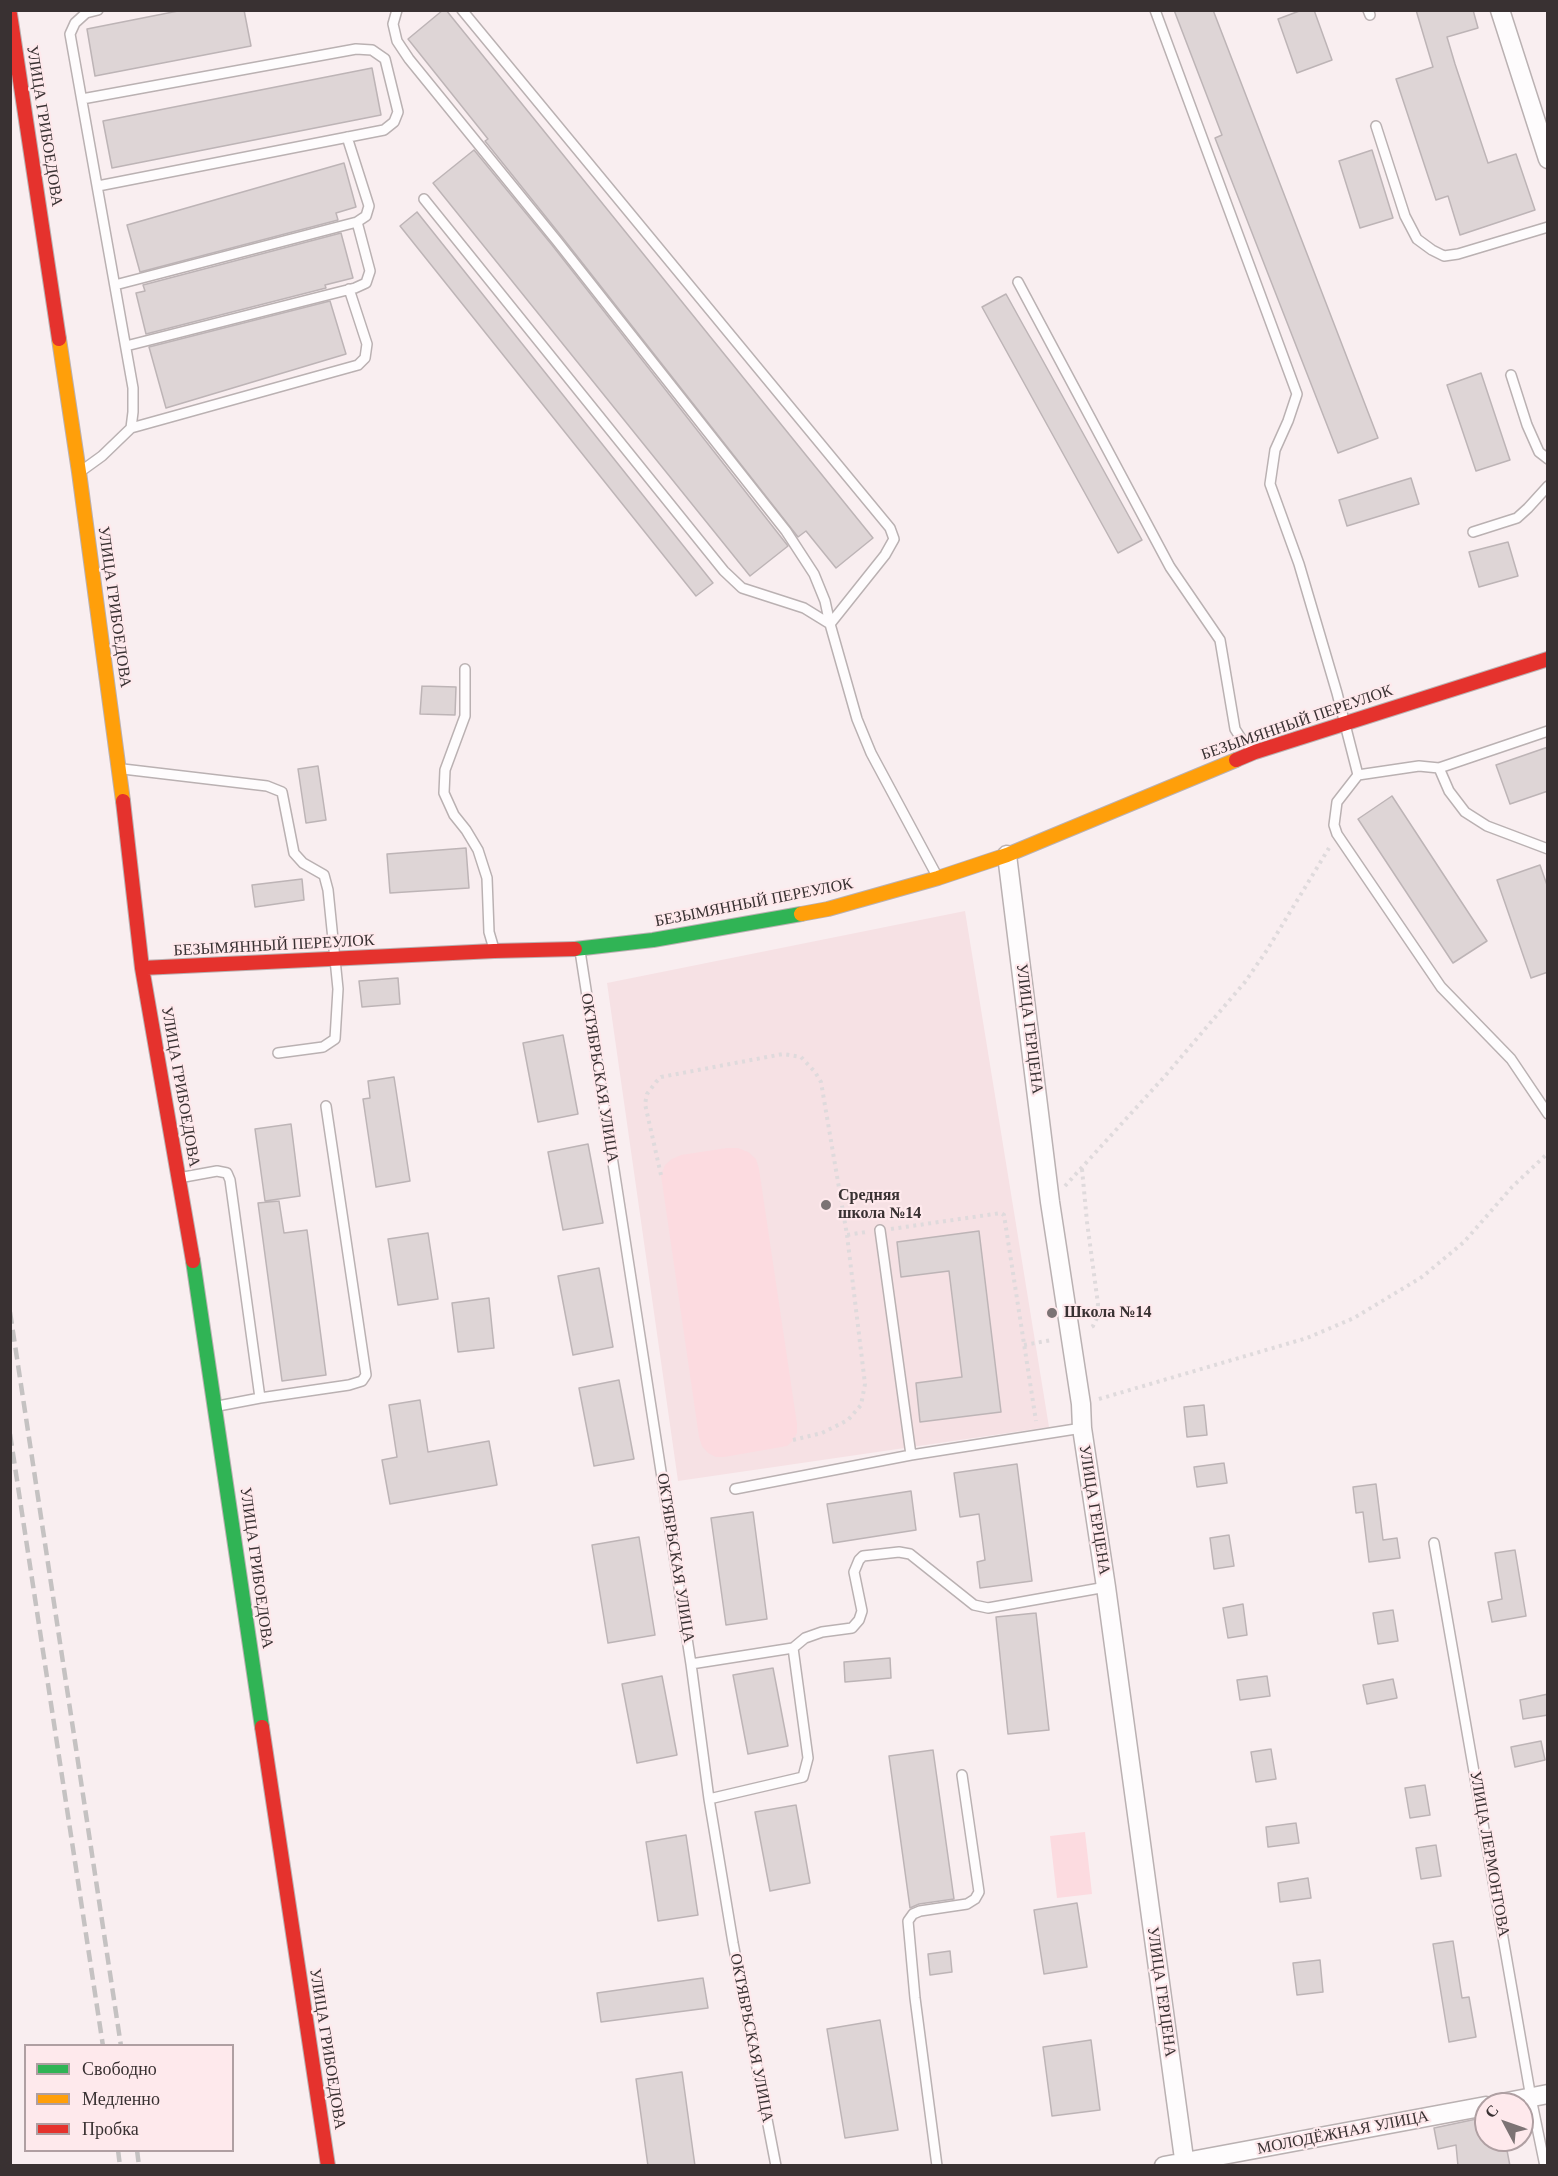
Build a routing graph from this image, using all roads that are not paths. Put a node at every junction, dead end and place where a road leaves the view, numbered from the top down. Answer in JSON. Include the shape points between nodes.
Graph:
{"nodes":[{"id":1,"x":98,"y":10,"type":"edge"},
{"id":2,"x":397,"y":10,"type":"edge"},
{"id":3,"x":462,"y":10,"type":"edge"},
{"id":4,"x":1155,"y":10,"type":"edge"},
{"id":5,"x":1500,"y":10,"type":"edge"},
{"id":6,"x":10,"y":14,"type":"edge"},
{"id":7,"x":82,"y":99,"type":"junction"},
{"id":8,"x":1376,"y":126,"type":"dead end"},
{"id":9,"x":347,"y":137,"type":"junction"},
{"id":10,"x":1548,"y":159,"type":"edge"},
{"id":11,"x":98,"y":186,"type":"junction"},
{"id":12,"x":424,"y":199,"type":"dead end"},
{"id":13,"x":357,"y":222,"type":"junction"},
{"id":14,"x":1548,"y":227,"type":"edge"},
{"id":15,"x":1018,"y":282,"type":"dead end"},
{"id":16,"x":115,"y":285,"type":"junction"},
{"id":17,"x":349,"y":289,"type":"junction"},
{"id":18,"x":126,"y":346,"type":"junction"},
{"id":19,"x":1511,"y":375,"type":"dead end"},
{"id":20,"x":131,"y":428,"type":"junction"},
{"id":21,"x":1548,"y":459,"type":"edge"},
{"id":22,"x":79,"y":472,"type":"junction"},
{"id":23,"x":1548,"y":486,"type":"edge"},
{"id":24,"x":1473,"y":532,"type":"dead end"},
{"id":25,"x":830,"y":624,"type":"junction"},
{"id":26,"x":1548,"y":659,"type":"edge"},
{"id":27,"x":465,"y":669,"type":"dead end"},
{"id":28,"x":1344,"y":723,"type":"junction"},
{"id":29,"x":1548,"y":731,"type":"edge"},
{"id":30,"x":1255,"y":752,"type":"junction"},
{"id":31,"x":1439,"y":768,"type":"junction"},
{"id":32,"x":119,"y":769,"type":"junction"},
{"id":33,"x":1358,"y":775,"type":"junction"},
{"id":34,"x":1548,"y":849,"type":"edge"},
{"id":35,"x":1007,"y":855,"type":"junction"},
{"id":36,"x":938,"y":878,"type":"junction"},
{"id":37,"x":580,"y":950,"type":"junction"},
{"id":38,"x":494,"y":951,"type":"junction"},
{"id":39,"x":335,"y":960,"type":"junction"},
{"id":40,"x":142,"y":968,"type":"junction"},
{"id":41,"x":278,"y":1053,"type":"dead end"},
{"id":42,"x":326,"y":1106,"type":"dead end"},
{"id":43,"x":1548,"y":1114,"type":"edge"},
{"id":44,"x":180,"y":1178,"type":"junction"},
{"id":45,"x":880,"y":1230,"type":"road end"},
{"id":46,"x":260,"y":1398,"type":"junction"},
{"id":47,"x":216,"y":1406,"type":"junction"},
{"id":48,"x":1082,"y":1428,"type":"junction"},
{"id":49,"x":911,"y":1455,"type":"junction"},
{"id":50,"x":735,"y":1489,"type":"dead end"},
{"id":51,"x":1434,"y":1543,"type":"dead end"},
{"id":52,"x":1106,"y":1587,"type":"junction"},
{"id":53,"x":793,"y":1648,"type":"junction"},
{"id":54,"x":692,"y":1664,"type":"junction"},
{"id":55,"x":962,"y":1775,"type":"dead end"},
{"id":56,"x":710,"y":1798,"type":"junction"},
{"id":57,"x":1539,"y":2096,"type":"edge"},
{"id":58,"x":1474,"y":2108,"type":"edge"},
{"id":59,"x":1185,"y":2164,"type":"edge"},
{"id":60,"x":328,"y":2166,"type":"edge"},
{"id":61,"x":776,"y":2166,"type":"edge"},
{"id":62,"x":937,"y":2166,"type":"edge"},
{"id":63,"x":1164,"y":2166,"type":"edge"},
{"id":64,"x":1545,"y":2166,"type":"edge"}],
"edges":[{"from":1,"to":7,"type":"lane","via":[[86,13],[70,34]]},
{"from":2,"to":25,"type":"lane","via":[[393,24],[396,41],[786,531],[814,574]]},
{"from":3,"to":25,"type":"lane","via":[[890,528],[894,539],[885,555]]},
{"from":4,"to":28,"type":"lane","via":[[1297,394],[1275,450],[1270,484],[1299,564]]},
{"from":5,"to":10,"type":"street"},
{"from":6,"to":22,"type":"main road","name":"УЛИЦА ГРИБОЕДОВА"},
{"from":7,"to":9,"type":"lane","via":[[356,49],[372,50],[385,59],[398,112],[384,130]]},
{"from":7,"to":11,"type":"lane"},
{"from":8,"to":14,"type":"lane","via":[[1405,216],[1417,239],[1432,250],[1444,256],[1458,254]]},
{"from":9,"to":11,"type":"lane"},
{"from":9,"to":13,"type":"lane","via":[[369,206],[366,216]]},
{"from":11,"to":16,"type":"lane"},
{"from":12,"to":25,"type":"lane","via":[[724,571],[742,588],[804,608]]},
{"from":13,"to":16,"type":"lane"},
{"from":13,"to":17,"type":"lane","via":[[370,271],[366,283]]},
{"from":15,"to":30,"type":"lane","via":[[1170,567],[1220,640],[1235,729]]},
{"from":16,"to":18,"type":"lane"},
{"from":17,"to":18,"type":"lane"},
{"from":17,"to":20,"type":"lane","via":[[367,344],[365,358],[358,365]]},
{"from":18,"to":20,"type":"lane","via":[[133,388]]},
{"from":19,"to":21,"type":"lane","via":[[1527,425],[1539,452]]},
{"from":20,"to":22,"type":"lane"},
{"from":22,"to":32,"type":"main road","name":"УЛИЦА ГРИБОЕДОВА"},
{"from":23,"to":24,"type":"lane","via":[[1517,518]]},
{"from":25,"to":36,"type":"lane","via":[[857,719],[871,753]]},
{"from":26,"to":28,"type":"main road","name":"БЕЗЫМЯННЫЙ ПЕРЕУЛОК"},
{"from":27,"to":38,"type":"lane","via":[[465,716],[445,770],[444,793],[478,850],[487,878],[489,932]]},
{"from":28,"to":30,"type":"main road","name":"БЕЗЫМЯННЫЙ ПЕРЕУЛОК"},
{"from":28,"to":33,"type":"lane"},
{"from":29,"to":31,"type":"lane"},
{"from":30,"to":35,"type":"main road","name":"БЕЗЫМЯННЫЙ ПЕРЕУЛОК"},
{"from":31,"to":33,"type":"lane","via":[[1419,766]]},
{"from":31,"to":34,"type":"lane","via":[[1449,791],[1465,812],[1487,826]]},
{"from":32,"to":39,"type":"lane","via":[[267,786],[282,792],[294,853],[303,863],[324,874]]},
{"from":32,"to":40,"type":"main road","name":"УЛИЦА ГРИБОЕДОВА"},
{"from":33,"to":43,"type":"lane","via":[[1337,802],[1337,834],[1441,987],[1511,1059]]},
{"from":35,"to":36,"type":"main road","name":"БЕЗЫМЯННЫЙ ПЕРЕУЛОК"},
{"from":35,"to":48,"type":"street","name":"УЛИЦА ГЕРЦЕНА"},
{"from":36,"to":37,"type":"main road","name":"БЕЗЫМЯННЫЙ ПЕРЕУЛОК","via":[[828,909]]},
{"from":37,"to":38,"type":"main road","name":"БЕЗЫМЯННЫЙ ПЕРЕУЛОК"},
{"from":37,"to":54,"type":"lane","name":"ОКТЯБРЬСКАЯ УЛИЦА"},
{"from":38,"to":39,"type":"main road","name":"БЕЗЫМЯННЫЙ ПЕРЕУЛОК"},
{"from":39,"to":40,"type":"main road","name":"БЕЗЫМЯННЫЙ ПЕРЕУЛОК"},
{"from":39,"to":41,"type":"lane","via":[[335,1039],[323,1047]]},
{"from":40,"to":44,"type":"main road","name":"УЛИЦА ГРИБОЕДОВА"},
{"from":42,"to":46,"type":"lane","via":[[366,1375],[362,1381],[349,1385]]},
{"from":44,"to":46,"type":"lane","via":[[217,1171],[226,1173],[230,1180]]},
{"from":44,"to":47,"type":"main road","name":"УЛИЦА ГРИБОЕДОВА"},
{"from":45,"to":49,"type":"lane"},
{"from":46,"to":47,"type":"lane"},
{"from":47,"to":60,"type":"main road","name":"УЛИЦА ГРИБОЕДОВА"},
{"from":48,"to":49,"type":"lane"},
{"from":48,"to":52,"type":"street","name":"УЛИЦА ГЕРЦЕНА"},
{"from":49,"to":50,"type":"lane"},
{"from":51,"to":57,"type":"lane","name":"УЛИЦА ЛЕРМОНТОВА"},
{"from":52,"to":53,"type":"lane","via":[[988,1608],[974,1605],[909,1554],[863,1556],[854,1572],[862,1611],[859,1620],[852,1628],[822,1632]]},
{"from":52,"to":59,"type":"street","name":"УЛИЦА ГЕРЦЕНА"},
{"from":53,"to":54,"type":"lane"},
{"from":53,"to":56,"type":"lane","via":[[808,1758],[806,1772],[798,1779]]},
{"from":54,"to":56,"type":"lane","name":"ОКТЯБРЬСКАЯ УЛИЦА"},
{"from":55,"to":62,"type":"lane","via":[[979,1892],[967,1904],[920,1911],[908,1921]]},
{"from":56,"to":61,"type":"lane","name":"ОКТЯБРЬСКАЯ УЛИЦА"},
{"from":57,"to":64,"type":"lane","name":"УЛИЦА ЛЕРМОНТОВА"},
{"from":58,"to":59,"type":"street","name":"МОЛОДЁЖНАЯ УЛИЦА"},
{"from":59,"to":63,"type":"street","name":"МОЛОДЁЖНАЯ УЛИЦА"}]}
